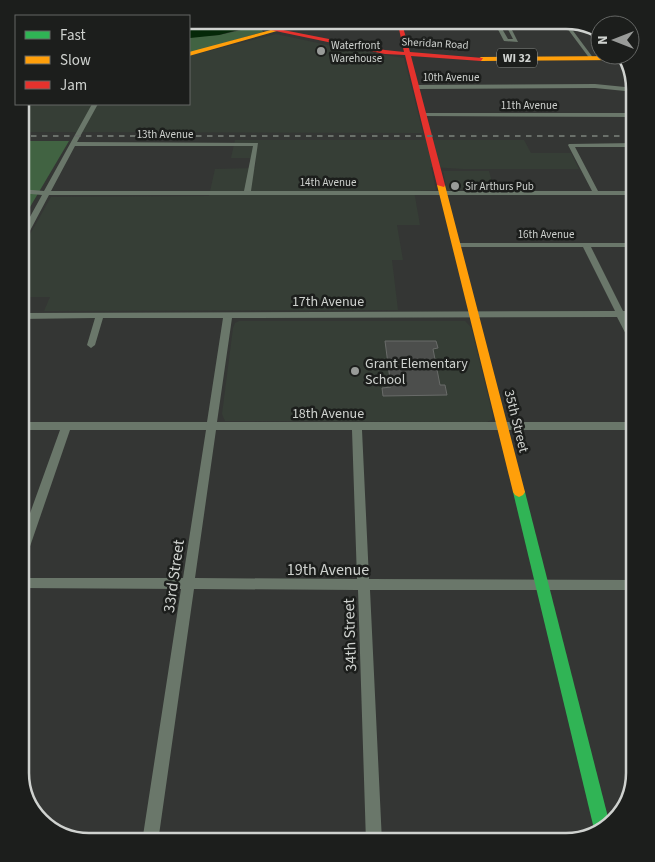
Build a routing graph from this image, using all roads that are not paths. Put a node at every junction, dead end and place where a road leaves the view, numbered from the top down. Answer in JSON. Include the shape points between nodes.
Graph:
{"nodes":[{"id":1,"x":269,"y":29,"type":"edge"},
{"id":2,"x":284,"y":29,"type":"edge"},
{"id":3,"x":286,"y":29,"type":"edge"},
{"id":4,"x":401,"y":29,"type":"edge"},
{"id":5,"x":500,"y":29,"type":"edge"},
{"id":6,"x":510,"y":29,"type":"edge"},
{"id":7,"x":570,"y":29,"type":"edge"},
{"id":8,"x":277,"y":31,"type":"junction"},
{"id":9,"x":190,"y":54,"type":"edge"},
{"id":10,"x":408,"y":55,"type":"junction"},
{"id":11,"x":590,"y":55,"type":"edge"},
{"id":12,"x":590,"y":58,"type":"edge"},
{"id":13,"x":416,"y":87,"type":"junction"},
{"id":14,"x":626,"y":89,"type":"edge"},
{"id":15,"x":94,"y":105,"type":"edge"},
{"id":16,"x":423,"y":115,"type":"junction"},
{"id":17,"x":626,"y":115,"type":"edge"},
{"id":18,"x":73,"y":144,"type":"junction"},
{"id":19,"x":626,"y":145,"type":"edge"},
{"id":20,"x":29,"y":192,"type":"edge"},
{"id":21,"x":443,"y":192,"type":"junction"},
{"id":22,"x":47,"y":193,"type":"junction"},
{"id":23,"x":247,"y":193,"type":"junction"},
{"id":24,"x":596,"y":193,"type":"junction"},
{"id":25,"x":626,"y":193,"type":"edge"},
{"id":26,"x":29,"y":226,"type":"edge"},
{"id":27,"x":456,"y":244,"type":"junction"},
{"id":28,"x":586,"y":245,"type":"junction"},
{"id":29,"x":626,"y":245,"type":"edge"},
{"id":30,"x":474,"y":314,"type":"junction"},
{"id":31,"x":620,"y":314,"type":"junction"},
{"id":32,"x":626,"y":314,"type":"edge"},
{"id":33,"x":100,"y":315,"type":"junction"},
{"id":34,"x":228,"y":315,"type":"junction"},
{"id":35,"x":29,"y":316,"type":"edge"},
{"id":36,"x":626,"y":326,"type":"edge"},
{"id":37,"x":91,"y":345,"type":"dead end"},
{"id":38,"x":29,"y":426,"type":"edge"},
{"id":39,"x":66,"y":426,"type":"junction"},
{"id":40,"x":211,"y":426,"type":"junction"},
{"id":41,"x":357,"y":426,"type":"junction"},
{"id":42,"x":503,"y":426,"type":"junction"},
{"id":43,"x":626,"y":426,"type":"edge"},
{"id":44,"x":29,"y":532,"type":"edge"},
{"id":45,"x":29,"y":583,"type":"edge"},
{"id":46,"x":188,"y":585,"type":"junction"},
{"id":47,"x":363,"y":585,"type":"junction"},
{"id":48,"x":543,"y":585,"type":"junction"},
{"id":49,"x":626,"y":585,"type":"edge"},
{"id":50,"x":601,"y":822,"type":"edge"},
{"id":51,"x":151,"y":833,"type":"edge"},
{"id":52,"x":374,"y":833,"type":"edge"}],
"edges":[{"from":1,"to":8,"type":"street","number":"WI 32"},
{"from":2,"to":8,"type":"street"},
{"from":3,"to":8,"type":"street"},
{"from":4,"to":10,"type":"street","name":"35th Street"},
{"from":5,"to":6,"type":"street","via":[[506,40],[516,41]]},
{"from":7,"to":11,"type":"street"},
{"from":8,"to":9,"type":"street","name":"Sheridan Road"},
{"from":8,"to":10,"type":"street","name":"Sheridan Road","number":"WI 32"},
{"from":10,"to":12,"type":"street","name":"Sheridan Road","number":"WI 32"},
{"from":10,"to":13,"type":"street","name":"35th Street"},
{"from":13,"to":14,"type":"street","name":"10th Avenue","via":[[595,86]]},
{"from":13,"to":16,"type":"street","name":"35th Street"},
{"from":15,"to":18,"type":"street"},
{"from":16,"to":17,"type":"street","name":"11th Avenue"},
{"from":16,"to":21,"type":"street","name":"35th Street"},
{"from":18,"to":22,"type":"street"},
{"from":18,"to":23,"type":"street","name":"13th Avenue","via":[[256,144]]},
{"from":19,"to":24,"type":"street","via":[[571,145]]},
{"from":20,"to":22,"type":"street","name":"14th Avenue"},
{"from":21,"to":23,"type":"street","name":"14th Avenue"},
{"from":21,"to":24,"type":"street","name":"14th Avenue"},
{"from":21,"to":27,"type":"street","name":"35th Street"},
{"from":22,"to":23,"type":"street","name":"14th Avenue"},
{"from":22,"to":26,"type":"street"},
{"from":24,"to":25,"type":"street","name":"14th Avenue"},
{"from":27,"to":28,"type":"street","name":"16th Avenue"},
{"from":27,"to":30,"type":"street","name":"35th Street"},
{"from":28,"to":29,"type":"street","name":"16th Avenue"},
{"from":28,"to":31,"type":"street"},
{"from":30,"to":31,"type":"street","name":"17th Avenue"},
{"from":30,"to":34,"type":"street","name":"17th Avenue"},
{"from":30,"to":42,"type":"street","name":"35th Street"},
{"from":31,"to":32,"type":"street","name":"17th Avenue"},
{"from":31,"to":36,"type":"street"},
{"from":33,"to":34,"type":"street","name":"17th Avenue"},
{"from":33,"to":35,"type":"street","name":"17th Avenue"},
{"from":33,"to":37,"type":"street"},
{"from":34,"to":40,"type":"street","name":"33rd Street"},
{"from":38,"to":39,"type":"street","name":"18th Avenue"},
{"from":39,"to":40,"type":"street","name":"18th Avenue"},
{"from":39,"to":44,"type":"street"},
{"from":40,"to":41,"type":"street","name":"18th Avenue"},
{"from":40,"to":46,"type":"street","name":"33rd Street"},
{"from":41,"to":42,"type":"street","name":"18th Avenue"},
{"from":41,"to":47,"type":"street","name":"34th Street"},
{"from":42,"to":43,"type":"street","name":"18th Avenue"},
{"from":42,"to":48,"type":"street","name":"35th Street"},
{"from":45,"to":46,"type":"street","name":"19th Avenue"},
{"from":46,"to":47,"type":"street","name":"19th Avenue"},
{"from":46,"to":51,"type":"street","name":"33rd Street"},
{"from":47,"to":48,"type":"street","name":"19th Avenue"},
{"from":47,"to":52,"type":"street","name":"34th Street"},
{"from":48,"to":49,"type":"street","name":"19th Avenue"},
{"from":48,"to":50,"type":"street","name":"35th Street"}]}
